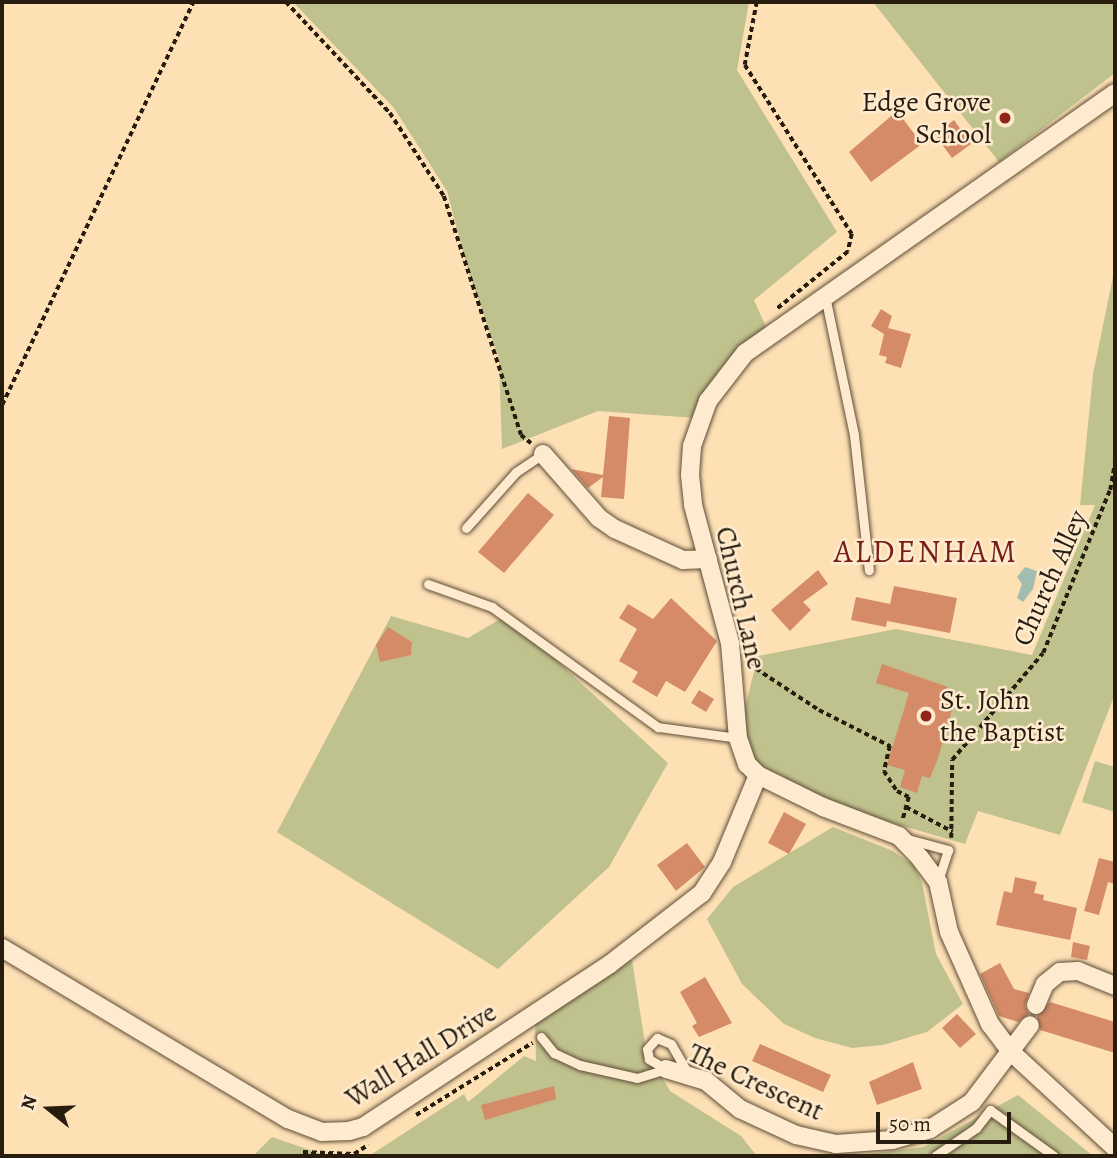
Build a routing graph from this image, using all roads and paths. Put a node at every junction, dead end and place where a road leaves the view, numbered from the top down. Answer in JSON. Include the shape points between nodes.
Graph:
{"nodes":[{"id":1,"x":193,"y":2,"type":"edge"},
{"id":2,"x":286,"y":2,"type":"edge"},
{"id":3,"x":757,"y":2,"type":"edge"},
{"id":4,"x":1115,"y":93,"type":"edge"},
{"id":5,"x":825,"y":296,"type":"junction"},
{"id":6,"x":776,"y":328,"type":"junction"},
{"id":7,"x":2,"y":405,"type":"edge"},
{"id":8,"x":543,"y":454,"type":"junction"},
{"id":9,"x":1115,"y":463,"type":"edge"},
{"id":10,"x":466,"y":528,"type":"dead end"},
{"id":11,"x":708,"y":559,"type":"junction"},
{"id":12,"x":869,"y":569,"type":"dead end"},
{"id":13,"x":428,"y":584,"type":"dead end"},
{"id":14,"x":733,"y":661,"type":"junction"},
{"id":15,"x":738,"y":738,"type":"junction"},
{"id":16,"x":758,"y":775,"type":"junction"},
{"id":17,"x":906,"y":807,"type":"junction"},
{"id":18,"x":953,"y":832,"type":"junction"},
{"id":19,"x":899,"y":836,"type":"junction"},
{"id":20,"x":948,"y":850,"type":"junction"},
{"id":21,"x":938,"y":882,"type":"junction"},
{"id":22,"x":2,"y":948,"type":"edge"},
{"id":23,"x":1115,"y":986,"type":"edge"},
{"id":24,"x":1036,"y":1005,"type":"dead end"},
{"id":25,"x":1030,"y":1026,"type":"dead end"},
{"id":26,"x":541,"y":1037,"type":"dead end"},
{"id":27,"x":1010,"y":1051,"type":"junction"},
{"id":28,"x":666,"y":1069,"type":"junction"},
{"id":29,"x":689,"y":1075,"type":"junction"},
{"id":30,"x":977,"y":1109,"type":"junction"},
{"id":31,"x":1115,"y":1148,"type":"edge"},
{"id":32,"x":935,"y":1156,"type":"edge"},
{"id":33,"x":1054,"y":1156,"type":"edge"}],
"edges":[{"from":1,"to":7,"type":"path"},
{"from":2,"to":8,"type":"path","via":[[390,113],[444,195],[521,435]]},
{"from":3,"to":6,"type":"path","via":[[745,65],[852,234],[848,253],[779,304]]},
{"from":4,"to":5,"type":"street","name":"Church Lane"},
{"from":5,"to":6,"type":"street","name":"Church Lane"},
{"from":5,"to":12,"type":"lane","via":[[854,435]]},
{"from":6,"to":11,"type":"street","name":"Church Lane","via":[[722,381],[697,425],[692,505]]},
{"from":8,"to":10,"type":"lane","via":[[516,472]]},
{"from":8,"to":11,"type":"street","via":[[599,518],[615,529],[683,560]]},
{"from":9,"to":18,"type":"path","name":"Church Alley","via":[[1110,490],[1043,653],[952,760]]},
{"from":11,"to":14,"type":"street","name":"Church Lane"},
{"from":13,"to":15,"type":"lane","via":[[492,607],[658,727]]},
{"from":14,"to":15,"type":"street","name":"Church Lane"},
{"from":14,"to":17,"type":"path","via":[[758,667],[819,710],[890,746],[884,771],[897,791],[909,797]]},
{"from":15,"to":16,"type":"street","name":"Church Lane","via":[[747,764]]},
{"from":16,"to":19,"type":"street","via":[[823,807]]},
{"from":16,"to":22,"type":"street","name":"Wall Hall Drive","via":[[722,862],[702,893],[610,964],[363,1127],[349,1131],[322,1132],[288,1119]]},
{"from":17,"to":18,"type":"path"},
{"from":17,"to":19,"type":"path"},
{"from":18,"to":20,"type":"path","name":"Church Alley"},
{"from":19,"to":20,"type":"lane"},
{"from":19,"to":21,"type":"street"},
{"from":20,"to":21,"type":"lane"},
{"from":21,"to":27,"type":"street","via":[[949,932],[975,995]]},
{"from":23,"to":24,"type":"street","via":[[1077,971],[1060,972],[1045,984]]},
{"from":25,"to":27,"type":"street","name":"The Crescent"},
{"from":26,"to":28,"type":"lane","name":"The Crescent","via":[[554,1053],[580,1065],[637,1078]]},
{"from":27,"to":30,"type":"street","name":"The Crescent"},
{"from":27,"to":31,"type":"street"},
{"from":28,"to":29,"type":"street","name":"The Crescent"},
{"from":28,"to":29,"type":"lane","via":[[649,1059],[647,1049],[657,1038],[671,1044]]},
{"from":29,"to":30,"type":"street","name":"The Crescent","via":[[706,1081],[740,1108],[796,1135],[835,1144],[892,1140]]},
{"from":30,"to":32,"type":"lane","via":[[976,1128]]},
{"from":30,"to":33,"type":"lane","via":[[996,1111]]}]}
